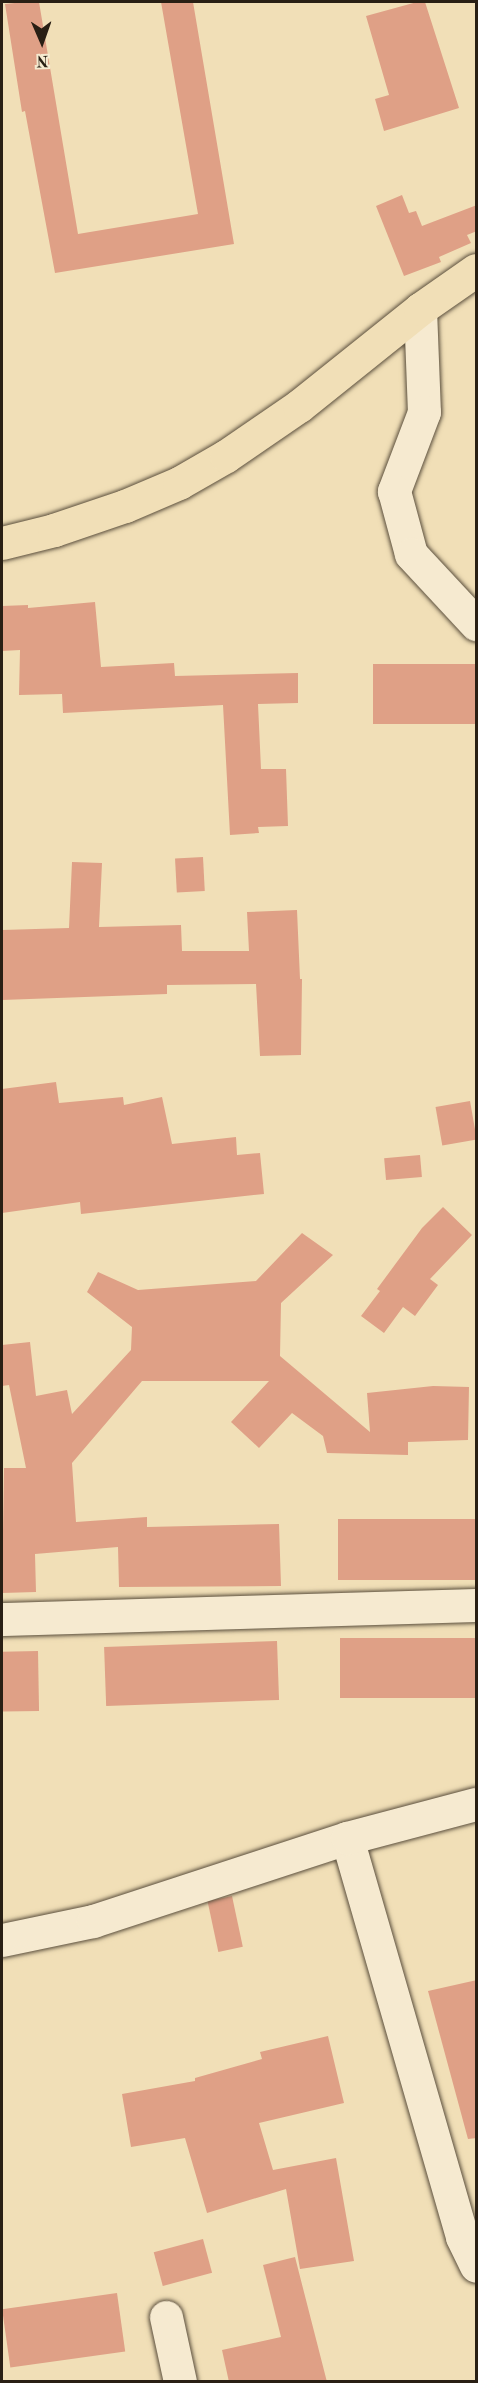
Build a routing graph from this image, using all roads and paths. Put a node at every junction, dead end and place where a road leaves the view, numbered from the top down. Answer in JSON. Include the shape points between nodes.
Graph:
{"nodes":[{"id":1,"x":477,"y":270,"type":"edge"},
{"id":2,"x":420,"y":309,"type":"junction"},
{"id":3,"x":2,"y":543,"type":"edge"},
{"id":4,"x":477,"y":624,"type":"edge"},
{"id":5,"x":477,"y":1605,"type":"edge"},
{"id":6,"x":2,"y":1619,"type":"edge"},
{"id":7,"x":477,"y":1804,"type":"edge"},
{"id":8,"x":347,"y":1838,"type":"junction"},
{"id":9,"x":2,"y":1940,"type":"edge"},
{"id":10,"x":477,"y":2266,"type":"edge"},
{"id":11,"x":166,"y":2317,"type":"dead end"},
{"id":12,"x":180,"y":2382,"type":"edge"}],
"edges":[{"from":1,"to":2,"type":"main road"},
{"from":2,"to":3,"type":"main road","via":[[299,405],[179,483],[125,507]]},
{"from":2,"to":4,"type":"street","via":[[424,412],[394,491],[411,554]]},
{"from":5,"to":6,"type":"street"},
{"from":7,"to":8,"type":"street"},
{"from":8,"to":9,"type":"street","via":[[93,1921]]},
{"from":8,"to":10,"type":"street","via":[[462,2237]]},
{"from":11,"to":12,"type":"street"}]}
